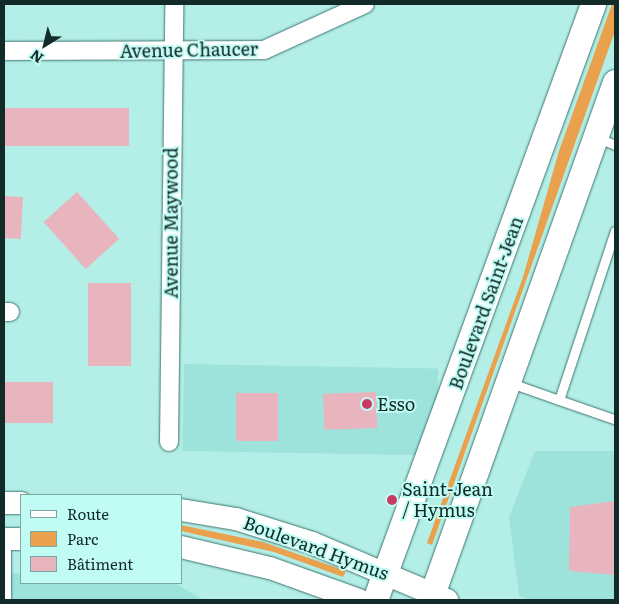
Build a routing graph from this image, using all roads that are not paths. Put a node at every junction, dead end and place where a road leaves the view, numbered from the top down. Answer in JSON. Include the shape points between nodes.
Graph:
{"nodes":[{"id":1,"x":174,"y":4,"type":"edge"},
{"id":2,"x":365,"y":4,"type":"edge"},
{"id":3,"x":592,"y":4,"type":"edge"},
{"id":4,"x":4,"y":51,"type":"edge"},
{"id":5,"x":173,"y":52,"type":"junction"},
{"id":6,"x":615,"y":82,"type":"edge"},
{"id":7,"x":606,"y":141,"type":"edge"},
{"id":8,"x":615,"y":231,"type":"edge"},
{"id":9,"x":507,"y":382,"type":"junction"},
{"id":10,"x":559,"y":400,"type":"junction"},
{"id":11,"x":614,"y":419,"type":"dead end"},
{"id":12,"x":169,"y":442,"type":"dead end"},
{"id":13,"x":4,"y":503,"type":"edge"},
{"id":14,"x":20,"y":503,"type":"edge"},
{"id":15,"x":182,"y":510,"type":"edge"},
{"id":16,"x":10,"y":539,"type":"edge"},
{"id":17,"x":182,"y":547,"type":"edge"},
{"id":18,"x":386,"y":573,"type":"junction"},
{"id":19,"x":437,"y":598,"type":"edge"},
{"id":20,"x":6,"y":600,"type":"edge"},
{"id":21,"x":359,"y":600,"type":"edge"},
{"id":22,"x":375,"y":600,"type":"edge"}],
"edges":[{"from":1,"to":5,"type":"street","name":"Avenue Maywood"},
{"from":2,"to":5,"type":"street","name":"Avenue Chaucer","via":[[264,50]]},
{"from":3,"to":18,"type":"main road","name":"Boulevard Saint-Jean"},
{"from":4,"to":5,"type":"street","name":"Avenue Chaucer"},
{"from":5,"to":12,"type":"street","name":"Avenue Maywood"},
{"from":6,"to":7,"type":"main road"},
{"from":7,"to":9,"type":"main road"},
{"from":8,"to":10,"type":"lane"},
{"from":9,"to":10,"type":"lane"},
{"from":9,"to":19,"type":"main road"},
{"from":10,"to":11,"type":"lane"},
{"from":13,"to":14,"type":"street"},
{"from":15,"to":18,"type":"street","name":"Boulevard Hymus","via":[[280,532]]},
{"from":16,"to":20,"type":"lane"},
{"from":17,"to":21,"type":"street","name":"Boulevard Hymus","via":[[270,568]]},
{"from":18,"to":19,"type":"street","name":"Boulevard Hymus"},
{"from":18,"to":22,"type":"main road","name":"Boulevard Saint-Jean"}]}
